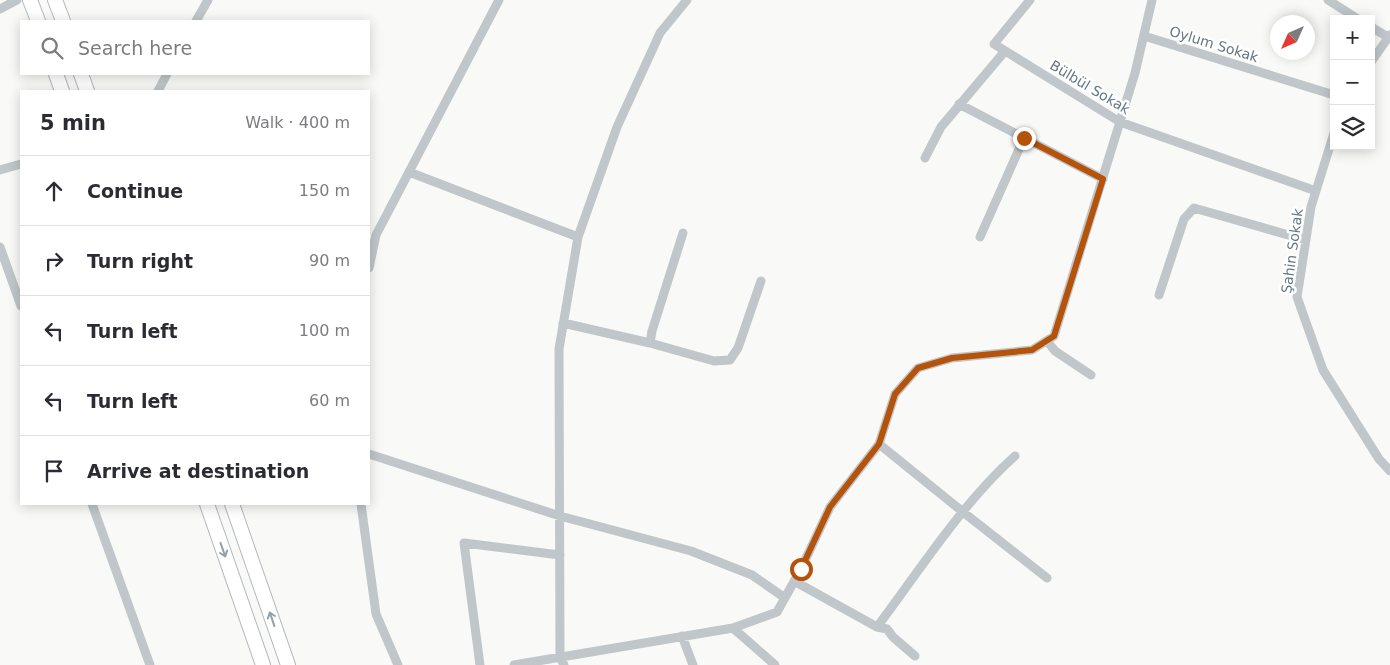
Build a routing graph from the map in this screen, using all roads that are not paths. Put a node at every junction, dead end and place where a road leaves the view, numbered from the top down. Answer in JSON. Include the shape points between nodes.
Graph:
{"nodes":[{"id":1,"x":17,"y":0,"type":"edge"},
{"id":2,"x":30,"y":0,"type":"edge"},
{"id":3,"x":55,"y":0,"type":"edge"},
{"id":4,"x":208,"y":0,"type":"edge"},
{"id":5,"x":499,"y":0,"type":"edge"},
{"id":6,"x":687,"y":0,"type":"edge"},
{"id":7,"x":1030,"y":0,"type":"edge"},
{"id":8,"x":1152,"y":0,"type":"edge"},
{"id":9,"x":1328,"y":0,"type":"edge"},
{"id":10,"x":0,"y":9,"type":"edge"},
{"id":11,"x":1352,"y":15,"type":"edge"},
{"id":12,"x":38,"y":20,"type":"edge"},
{"id":13,"x":63,"y":20,"type":"edge"},
{"id":14,"x":197,"y":20,"type":"edge"},
{"id":15,"x":1375,"y":28,"type":"edge"},
{"id":16,"x":1144,"y":36,"type":"junction"},
{"id":17,"x":1389,"y":36,"type":"edge"},
{"id":18,"x":1005,"y":51,"type":"junction"},
{"id":19,"x":1372,"y":60,"type":"edge"},
{"id":20,"x":56,"y":75,"type":"edge"},
{"id":21,"x":81,"y":75,"type":"edge"},
{"id":22,"x":166,"y":75,"type":"edge"},
{"id":23,"x":62,"y":90,"type":"edge"},
{"id":24,"x":87,"y":90,"type":"edge"},
{"id":25,"x":159,"y":90,"type":"edge"},
{"id":26,"x":1330,"y":94,"type":"edge"},
{"id":27,"x":959,"y":104,"type":"junction"},
{"id":28,"x":1120,"y":122,"type":"junction"},
{"id":29,"x":1024,"y":138,"type":"junction"},
{"id":30,"x":1330,"y":146,"type":"edge"},
{"id":31,"x":925,"y":158,"type":"dead end"},
{"id":32,"x":20,"y":164,"type":"edge"},
{"id":33,"x":0,"y":170,"type":"edge"},
{"id":34,"x":409,"y":172,"type":"junction"},
{"id":35,"x":1103,"y":179,"type":"junction"},
{"id":36,"x":1316,"y":191,"type":"junction"},
{"id":37,"x":683,"y":233,"type":"dead end"},
{"id":38,"x":578,"y":237,"type":"junction"},
{"id":39,"x":980,"y":237,"type":"dead end"},
{"id":40,"x":1306,"y":240,"type":"junction"},
{"id":41,"x":0,"y":247,"type":"edge"},
{"id":42,"x":370,"y":263,"type":"edge"},
{"id":43,"x":761,"y":281,"type":"dead end"},
{"id":44,"x":1159,"y":295,"type":"dead end"},
{"id":45,"x":20,"y":303,"type":"edge"},
{"id":46,"x":563,"y":323,"type":"junction"},
{"id":47,"x":1047,"y":341,"type":"junction"},
{"id":48,"x":650,"y":343,"type":"junction"},
{"id":49,"x":1090,"y":375,"type":"dead end"},
{"id":50,"x":879,"y":444,"type":"junction"},
{"id":51,"x":370,"y":454,"type":"edge"},
{"id":52,"x":1015,"y":456,"type":"dead end"},
{"id":53,"x":1390,"y":471,"type":"edge"},
{"id":54,"x":92,"y":505,"type":"edge"},
{"id":55,"x":207,"y":505,"type":"edge"},
{"id":56,"x":232,"y":505,"type":"edge"},
{"id":57,"x":361,"y":505,"type":"edge"},
{"id":58,"x":962,"y":512,"type":"junction"},
{"id":59,"x":560,"y":516,"type":"junction"},
{"id":60,"x":560,"y":555,"type":"junction"},
{"id":61,"x":1047,"y":578,"type":"dead end"},
{"id":62,"x":794,"y":581,"type":"junction"},
{"id":63,"x":785,"y":598,"type":"junction"},
{"id":64,"x":878,"y":627,"type":"junction"},
{"id":65,"x":733,"y":628,"type":"junction"},
{"id":66,"x":682,"y":636,"type":"junction"},
{"id":67,"x":915,"y":656,"type":"dead end"},
{"id":68,"x":562,"y":661,"type":"edge"},
{"id":69,"x":150,"y":665,"type":"edge"},
{"id":70,"x":263,"y":665,"type":"edge"},
{"id":71,"x":288,"y":665,"type":"edge"},
{"id":72,"x":398,"y":665,"type":"edge"},
{"id":73,"x":480,"y":665,"type":"edge"},
{"id":74,"x":514,"y":665,"type":"edge"},
{"id":75,"x":693,"y":665,"type":"edge"},
{"id":76,"x":775,"y":665,"type":"edge"}],
"edges":[{"from":1,"to":10,"type":"street"},
{"from":2,"to":12,"type":"highway"},
{"from":3,"to":13,"type":"highway"},
{"from":4,"to":14,"type":"street"},
{"from":5,"to":34,"type":"street"},
{"from":6,"to":38,"type":"street","via":[[660,33],[617,127]]},
{"from":7,"to":18,"type":"street","via":[[994,44]]},
{"from":8,"to":16,"type":"street"},
{"from":9,"to":11,"type":"street"},
{"from":15,"to":17,"type":"street"},
{"from":16,"to":26,"type":"street","name":"Oylum Sokak"},
{"from":16,"to":28,"type":"street"},
{"from":17,"to":19,"type":"street"},
{"from":18,"to":27,"type":"street"},
{"from":18,"to":28,"type":"street","name":"Bülbül Sokak"},
{"from":20,"to":23,"type":"highway"},
{"from":21,"to":24,"type":"highway"},
{"from":22,"to":25,"type":"street"},
{"from":27,"to":29,"type":"street"},
{"from":27,"to":31,"type":"street","via":[[941,127]]},
{"from":28,"to":35,"type":"street"},
{"from":28,"to":36,"type":"street","name":"Bülbül Sokak"},
{"from":29,"to":35,"type":"street"},
{"from":29,"to":39,"type":"street"},
{"from":30,"to":36,"type":"street","name":"Şahin Sokak"},
{"from":32,"to":33,"type":"street"},
{"from":34,"to":38,"type":"street"},
{"from":34,"to":42,"type":"street","via":[[376,235]]},
{"from":35,"to":47,"type":"street","via":[[1062,315],[1054,336]]},
{"from":36,"to":40,"type":"street","name":"Şahin Sokak"},
{"from":37,"to":48,"type":"street"},
{"from":38,"to":46,"type":"street"},
{"from":40,"to":44,"type":"street","via":[[1194,208],[1184,219]]},
{"from":40,"to":53,"type":"street","name":"Şahin Sokak","via":[[1297,297],[1322,370]]},
{"from":41,"to":45,"type":"street"},
{"from":43,"to":48,"type":"street","via":[[738,348],[730,360],[714,361]]},
{"from":46,"to":48,"type":"street"},
{"from":46,"to":59,"type":"street","via":[[559,349]]},
{"from":47,"to":49,"type":"street"},
{"from":47,"to":50,"type":"street","via":[[1032,350],[952,358],[918,368],[895,394]]},
{"from":50,"to":58,"type":"street"},
{"from":50,"to":62,"type":"street","via":[[830,507]]},
{"from":51,"to":59,"type":"street"},
{"from":52,"to":58,"type":"street"},
{"from":54,"to":69,"type":"street"},
{"from":55,"to":70,"type":"highway","one_way":true},
{"from":71,"to":56,"type":"highway","one_way":true},
{"from":57,"to":72,"type":"street","via":[[376,614]]},
{"from":58,"to":61,"type":"street"},
{"from":58,"to":64,"type":"street"},
{"from":59,"to":60,"type":"street"},
{"from":59,"to":63,"type":"street","via":[[691,551],[752,575]]},
{"from":60,"to":68,"type":"street"},
{"from":60,"to":73,"type":"street","via":[[464,543]]},
{"from":62,"to":63,"type":"street"},
{"from":62,"to":64,"type":"street"},
{"from":63,"to":65,"type":"street","via":[[777,612]]},
{"from":64,"to":67,"type":"street","via":[[886,629]]},
{"from":65,"to":66,"type":"street"},
{"from":65,"to":76,"type":"street"},
{"from":66,"to":68,"type":"street"},
{"from":66,"to":75,"type":"street"},
{"from":68,"to":74,"type":"street"}]}
